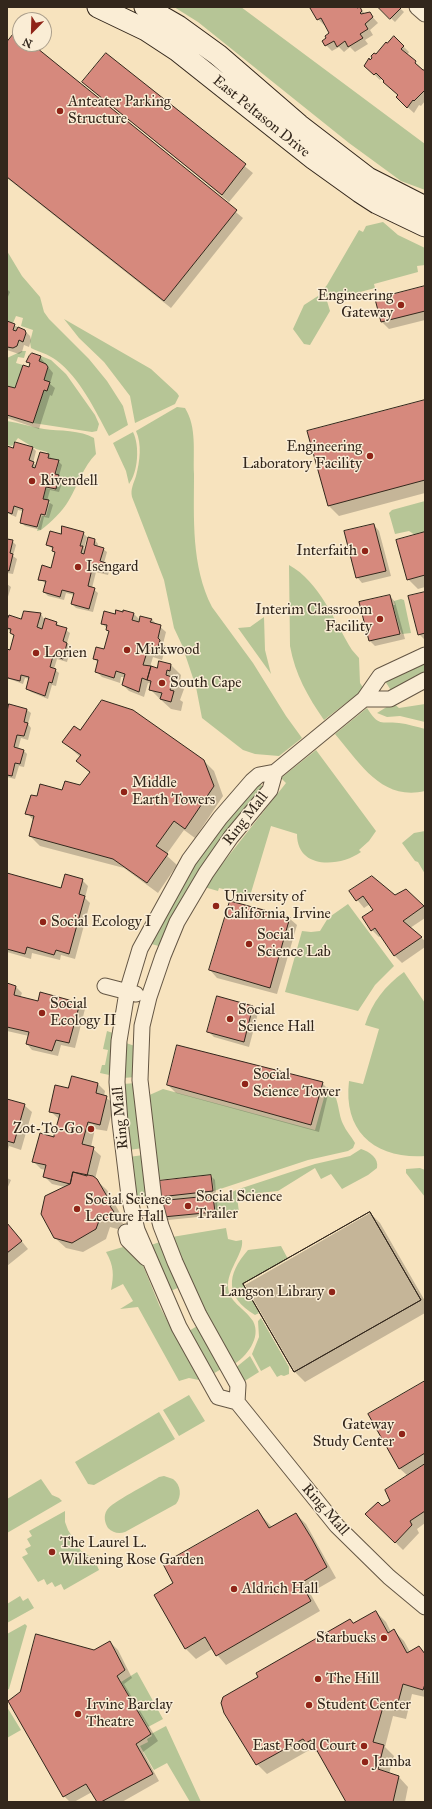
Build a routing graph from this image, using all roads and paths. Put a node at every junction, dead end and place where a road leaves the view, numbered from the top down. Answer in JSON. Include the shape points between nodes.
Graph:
{"nodes":[{"id":1,"x":98,"y":7,"type":"edge"},
{"id":2,"x":145,"y":7,"type":"edge"},
{"id":3,"x":417,"y":7,"type":"edge"},
{"id":4,"x":425,"y":14,"type":"edge"},
{"id":5,"x":425,"y":207,"type":"edge"},
{"id":6,"x":425,"y":226,"type":"edge"},
{"id":7,"x":425,"y":655,"type":"edge"},
{"id":8,"x":425,"y":680,"type":"edge"},
{"id":9,"x":363,"y":700,"type":"junction"},
{"id":10,"x":275,"y":772,"type":"junction"},
{"id":11,"x":105,"y":986,"type":"dead end"},
{"id":12,"x":127,"y":992,"type":"junction"},
{"id":13,"x":149,"y":997,"type":"junction"},
{"id":14,"x":126,"y":1232,"type":"dead end"},
{"id":15,"x":150,"y":1261,"type":"junction"},
{"id":16,"x":237,"y":1402,"type":"junction"},
{"id":17,"x":425,"y":1607,"type":"edge"}],
"edges":[{"from":1,"to":6,"type":"main road","name":"East Peltason Drive","via":[[146,30],[178,51],[314,160],[377,203]]},
{"from":2,"to":5,"type":"main road","name":"East Peltason Drive","via":[[178,26],[218,55],[299,125],[362,173],[389,190]]},
{"from":3,"to":4,"type":"street"},
{"from":7,"to":9,"type":"street","via":[[380,676]]},
{"from":8,"to":9,"type":"street","via":[[390,699]]},
{"from":9,"to":10,"type":"street"},
{"from":10,"to":12,"type":"street","name":"Ring Mall","via":[[259,775],[252,780],[189,860],[144,940]]},
{"from":10,"to":13,"type":"street","name":"Ring Mall","via":[[270,790],[231,837],[177,922]]},
{"from":11,"to":12,"type":"street"},
{"from":12,"to":13,"type":"street"},
{"from":12,"to":15,"type":"street","name":"Ring Mall","via":[[119,1041],[120,1122],[129,1196],[137,1230]]},
{"from":13,"to":16,"type":"street","name":"Ring Mall","via":[[142,1026],[140,1080],[154,1200],[175,1262],[199,1315],[238,1385]]},
{"from":14,"to":15,"type":"street","via":[[128,1240]]},
{"from":15,"to":16,"type":"street","name":"Ring Mall","via":[[179,1328],[218,1397]]},
{"from":16,"to":17,"type":"street","name":"Ring Mall","via":[[336,1526],[389,1577]]}]}
